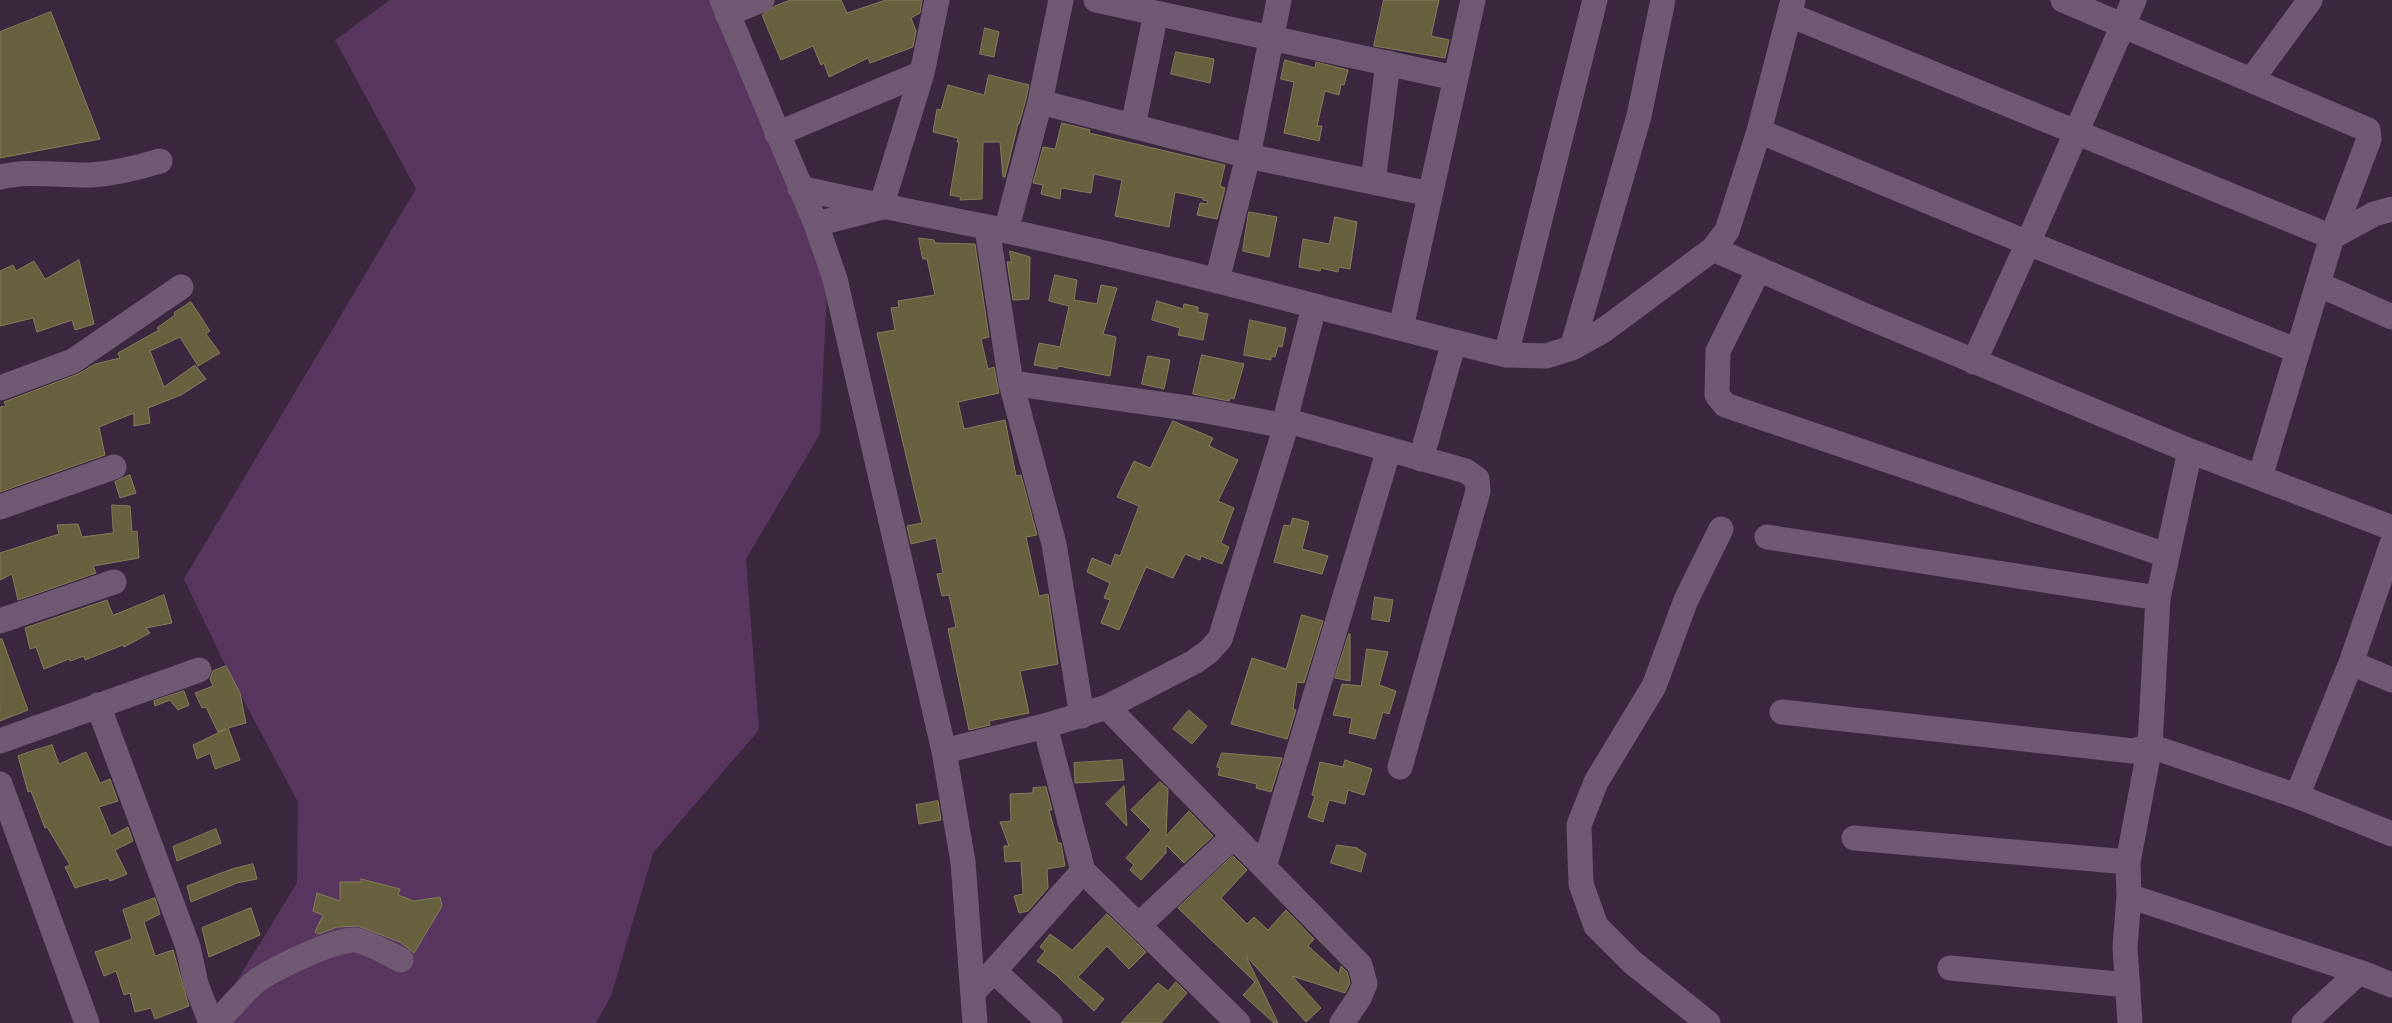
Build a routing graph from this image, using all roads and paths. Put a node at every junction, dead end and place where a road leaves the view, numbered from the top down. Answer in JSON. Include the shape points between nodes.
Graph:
{"nodes":[{"id":1,"x":762,"y":0,"type":"edge"},
{"id":2,"x":938,"y":0,"type":"edge"},
{"id":3,"x":1061,"y":0,"type":"edge"},
{"id":4,"x":1096,"y":0,"type":"edge"},
{"id":5,"x":1279,"y":0,"type":"edge"},
{"id":6,"x":1473,"y":0,"type":"edge"},
{"id":7,"x":1595,"y":0,"type":"edge"},
{"id":8,"x":2063,"y":0,"type":"edge"},
{"id":9,"x":2134,"y":0,"type":"edge"},
{"id":10,"x":2310,"y":0,"type":"edge"},
{"id":11,"x":1657,"y":1,"type":"edge"},
{"id":12,"x":724,"y":7,"type":"edge"},
{"id":13,"x":1792,"y":8,"type":"edge"},
{"id":14,"x":1156,"y":13,"type":"junction"},
{"id":15,"x":2122,"y":25,"type":"junction"},
{"id":16,"x":1270,"y":37,"type":"junction"},
{"id":17,"x":1388,"y":63,"type":"junction"},
{"id":18,"x":922,"y":73,"type":"junction"},
{"id":19,"x":1455,"y":78,"type":"junction"},
{"id":20,"x":2252,"y":79,"type":"junction"},
{"id":21,"x":1040,"y":102,"type":"junction"},
{"id":22,"x":1133,"y":126,"type":"junction"},
{"id":23,"x":1759,"y":131,"type":"junction"},
{"id":24,"x":2076,"y":133,"type":"junction"},
{"id":25,"x":777,"y":134,"type":"junction"},
{"id":26,"x":1248,"y":156,"type":"junction"},
{"id":27,"x":160,"y":161,"type":"dead end"},
{"id":28,"x":0,"y":177,"type":"edge"},
{"id":29,"x":1373,"y":182,"type":"junction"},
{"id":30,"x":800,"y":188,"type":"junction"},
{"id":31,"x":1430,"y":194,"type":"junction"},
{"id":32,"x":881,"y":207,"type":"junction"},
{"id":33,"x":2392,"y":209,"type":"edge"},
{"id":34,"x":816,"y":224,"type":"junction"},
{"id":35,"x":997,"y":230,"type":"junction"},
{"id":36,"x":2332,"y":237,"type":"junction"},
{"id":37,"x":2028,"y":244,"type":"junction"},
{"id":38,"x":1713,"y":249,"type":"junction"},
{"id":39,"x":1759,"y":269,"type":"junction"},
{"id":40,"x":1217,"y":281,"type":"junction"},
{"id":41,"x":2318,"y":284,"type":"junction"},
{"id":42,"x":181,"y":287,"type":"dead end"},
{"id":43,"x":1314,"y":307,"type":"junction"},
{"id":44,"x":2392,"y":317,"type":"edge"},
{"id":45,"x":1402,"y":328,"type":"junction"},
{"id":46,"x":1454,"y":342,"type":"junction"},
{"id":47,"x":1572,"y":348,"type":"junction"},
{"id":48,"x":2298,"y":351,"type":"junction"},
{"id":49,"x":1506,"y":355,"type":"junction"},
{"id":50,"x":1974,"y":362,"type":"junction"},
{"id":51,"x":1011,"y":383,"type":"junction"},
{"id":52,"x":0,"y":388,"type":"edge"},
{"id":53,"x":1285,"y":423,"type":"junction"},
{"id":54,"x":1389,"y":449,"type":"junction"},
{"id":55,"x":2190,"y":451,"type":"junction"},
{"id":56,"x":1421,"y":459,"type":"junction"},
{"id":57,"x":114,"y":467,"type":"dead end"},
{"id":58,"x":2260,"y":478,"type":"junction"},
{"id":59,"x":0,"y":507,"type":"edge"},
{"id":60,"x":2392,"y":528,"type":"edge"},
{"id":61,"x":1720,"y":529,"type":"dead end"},
{"id":62,"x":1767,"y":537,"type":"dead end"},
{"id":63,"x":2392,"y":544,"type":"edge"},
{"id":64,"x":2166,"y":555,"type":"junction"},
{"id":65,"x":114,"y":582,"type":"dead end"},
{"id":66,"x":2158,"y":598,"type":"junction"},
{"id":67,"x":0,"y":621,"type":"edge"},
{"id":68,"x":2351,"y":663,"type":"junction"},
{"id":69,"x":199,"y":670,"type":"dead end"},
{"id":70,"x":2392,"y":680,"type":"edge"},
{"id":71,"x":98,"y":705,"type":"junction"},
{"id":72,"x":1107,"y":707,"type":"junction"},
{"id":73,"x":1782,"y":712,"type":"dead end"},
{"id":74,"x":1082,"y":716,"type":"junction"},
{"id":75,"x":1044,"y":726,"type":"junction"},
{"id":76,"x":0,"y":740,"type":"edge"},
{"id":77,"x":2150,"y":746,"type":"junction"},
{"id":78,"x":944,"y":751,"type":"junction"},
{"id":79,"x":1400,"y":767,"type":"dead end"},
{"id":80,"x":0,"y":784,"type":"edge"},
{"id":81,"x":2297,"y":796,"type":"junction"},
{"id":82,"x":2392,"y":834,"type":"edge"},
{"id":83,"x":1234,"y":836,"type":"junction"},
{"id":84,"x":1854,"y":838,"type":"dead end"},
{"id":85,"x":2128,"y":862,"type":"junction"},
{"id":86,"x":1264,"y":867,"type":"junction"},
{"id":87,"x":1083,"y":871,"type":"junction"},
{"id":88,"x":2129,"y":896,"type":"junction"},
{"id":89,"x":1140,"y":924,"type":"junction"},
{"id":90,"x":401,"y":960,"type":"dead end"},
{"id":91,"x":1950,"y":968,"type":"dead end"},
{"id":92,"x":994,"y":971,"type":"junction"},
{"id":93,"x":2359,"y":972,"type":"junction"},
{"id":94,"x":2128,"y":985,"type":"junction"},
{"id":95,"x":2392,"y":985,"type":"edge"},
{"id":96,"x":974,"y":991,"type":"junction"},
{"id":97,"x":87,"y":1023,"type":"edge"},
{"id":98,"x":211,"y":1023,"type":"edge"},
{"id":99,"x":216,"y":1023,"type":"edge"},
{"id":100,"x":975,"y":1023,"type":"edge"},
{"id":101,"x":1050,"y":1023,"type":"edge"},
{"id":102,"x":1238,"y":1023,"type":"edge"},
{"id":103,"x":1342,"y":1023,"type":"edge"},
{"id":104,"x":1708,"y":1023,"type":"edge"},
{"id":105,"x":2130,"y":1023,"type":"edge"},
{"id":106,"x":2304,"y":1023,"type":"edge"}],
"edges":[{"from":1,"to":12,"type":"street"},
{"from":2,"to":18,"type":"street"},
{"from":3,"to":21,"type":"street"},
{"from":4,"to":14,"type":"street"},
{"from":5,"to":16,"type":"street"},
{"from":6,"to":19,"type":"street"},
{"from":7,"to":49,"type":"street"},
{"from":8,"to":15,"type":"street"},
{"from":9,"to":15,"type":"street"},
{"from":10,"to":20,"type":"street"},
{"from":11,"to":47,"type":"street","via":[[1639,116]]},
{"from":12,"to":25,"type":"street"},
{"from":13,"to":23,"type":"street"},
{"from":13,"to":24,"type":"street"},
{"from":14,"to":16,"type":"street"},
{"from":14,"to":22,"type":"street"},
{"from":15,"to":20,"type":"street"},
{"from":15,"to":24,"type":"street"},
{"from":16,"to":17,"type":"street"},
{"from":16,"to":26,"type":"street"},
{"from":17,"to":19,"type":"street"},
{"from":17,"to":29,"type":"street"},
{"from":18,"to":25,"type":"street"},
{"from":18,"to":32,"type":"street"},
{"from":19,"to":31,"type":"street"},
{"from":20,"to":36,"type":"street","via":[[2368,130],[2369,138]]},
{"from":21,"to":22,"type":"street"},
{"from":21,"to":35,"type":"street"},
{"from":22,"to":26,"type":"street"},
{"from":23,"to":37,"type":"street"},
{"from":23,"to":38,"type":"street","via":[[1727,230]]},
{"from":24,"to":36,"type":"street"},
{"from":24,"to":37,"type":"street"},
{"from":25,"to":30,"type":"street"},
{"from":26,"to":29,"type":"street"},
{"from":26,"to":40,"type":"street"},
{"from":27,"to":28,"type":"street","via":[[127,171],[91,175],[48,172]]},
{"from":29,"to":31,"type":"street"},
{"from":30,"to":32,"type":"street"},
{"from":30,"to":34,"type":"street"},
{"from":31,"to":45,"type":"street"},
{"from":32,"to":34,"type":"street"},
{"from":32,"to":35,"type":"street"},
{"from":33,"to":36,"type":"street","via":[[2374,214]]},
{"from":34,"to":78,"type":"street","via":[[835,279]]},
{"from":35,"to":40,"type":"street"},
{"from":35,"to":51,"type":"street"},
{"from":36,"to":41,"type":"street"},
{"from":37,"to":48,"type":"street"},
{"from":37,"to":50,"type":"street"},
{"from":38,"to":39,"type":"street"},
{"from":38,"to":47,"type":"street","via":[[1604,330]]},
{"from":39,"to":50,"type":"street"},
{"from":39,"to":64,"type":"street","via":[[1718,351],[1717,395],[1725,405]]},
{"from":40,"to":43,"type":"street"},
{"from":41,"to":44,"type":"street"},
{"from":41,"to":48,"type":"street"},
{"from":42,"to":52,"type":"street","via":[[72,361]]},
{"from":43,"to":45,"type":"street"},
{"from":43,"to":53,"type":"street"},
{"from":45,"to":46,"type":"street"},
{"from":46,"to":49,"type":"street"},
{"from":46,"to":56,"type":"street"},
{"from":47,"to":49,"type":"street","via":[[1546,356]]},
{"from":48,"to":58,"type":"street"},
{"from":50,"to":55,"type":"street"},
{"from":51,"to":53,"type":"street"},
{"from":51,"to":74,"type":"street","via":[[1054,544]]},
{"from":53,"to":54,"type":"street"},
{"from":53,"to":72,"type":"street","via":[[1220,639],[1194,662]]},
{"from":54,"to":56,"type":"street"},
{"from":54,"to":86,"type":"street"},
{"from":55,"to":58,"type":"street"},
{"from":55,"to":64,"type":"street"},
{"from":56,"to":79,"type":"street","via":[[1466,471],[1477,479],[1478,491]]},
{"from":57,"to":59,"type":"street"},
{"from":58,"to":60,"type":"street"},
{"from":61,"to":104,"type":"street","via":[[1686,600],[1654,686],[1596,782],[1579,825],[1581,884],[1596,926],[1632,962]]},
{"from":62,"to":66,"type":"street"},
{"from":63,"to":68,"type":"street"},
{"from":64,"to":66,"type":"street"},
{"from":65,"to":67,"type":"street"},
{"from":66,"to":77,"type":"street"},
{"from":68,"to":70,"type":"street"},
{"from":68,"to":81,"type":"street"},
{"from":69,"to":71,"type":"street"},
{"from":71,"to":76,"type":"street"},
{"from":71,"to":98,"type":"street","via":[[188,947],[196,984]]},
{"from":72,"to":74,"type":"street"},
{"from":72,"to":83,"type":"street"},
{"from":73,"to":77,"type":"street","via":[[2133,751]]},
{"from":74,"to":75,"type":"street"},
{"from":75,"to":78,"type":"street"},
{"from":75,"to":87,"type":"street"},
{"from":77,"to":81,"type":"street"},
{"from":77,"to":85,"type":"street"},
{"from":78,"to":96,"type":"street","via":[[963,862]]},
{"from":80,"to":97,"type":"street"},
{"from":81,"to":82,"type":"street"},
{"from":83,"to":86,"type":"street"},
{"from":83,"to":89,"type":"street"},
{"from":84,"to":85,"type":"street"},
{"from":85,"to":88,"type":"street"},
{"from":86,"to":103,"type":"street","via":[[1360,965],[1365,984]]},
{"from":87,"to":89,"type":"street"},
{"from":87,"to":92,"type":"street"},
{"from":88,"to":93,"type":"street"},
{"from":88,"to":94,"type":"street","via":[[2125,947]]},
{"from":89,"to":102,"type":"street"},
{"from":90,"to":99,"type":"street","via":[[353,940],[326,948],[290,961],[254,982]]},
{"from":91,"to":94,"type":"street"},
{"from":92,"to":96,"type":"street"},
{"from":92,"to":101,"type":"street"},
{"from":93,"to":95,"type":"street"},
{"from":93,"to":106,"type":"street"},
{"from":94,"to":105,"type":"street"},
{"from":96,"to":100,"type":"street"}]}
